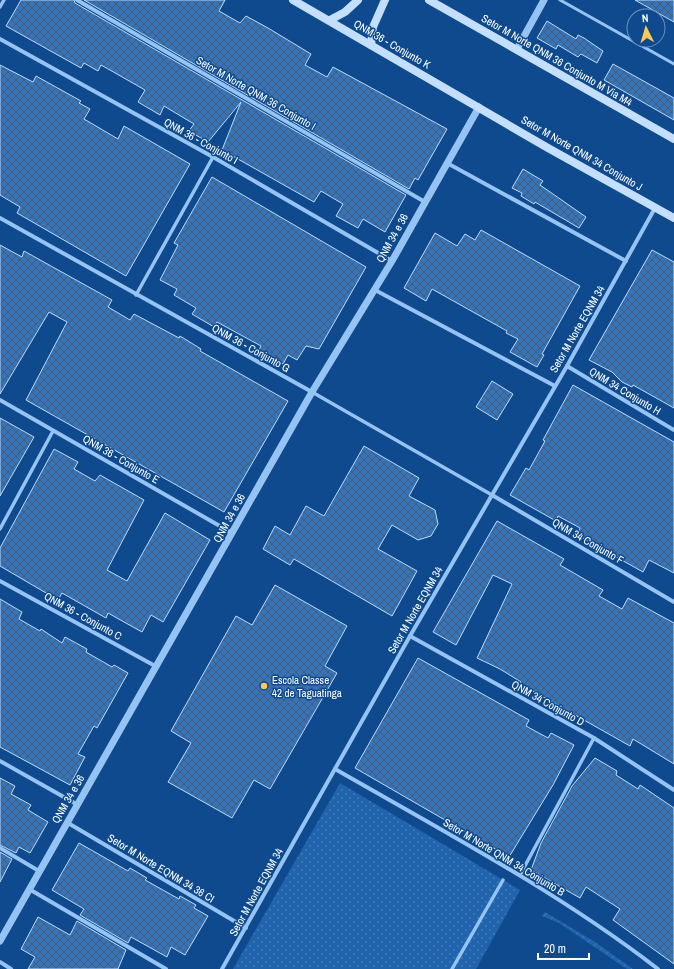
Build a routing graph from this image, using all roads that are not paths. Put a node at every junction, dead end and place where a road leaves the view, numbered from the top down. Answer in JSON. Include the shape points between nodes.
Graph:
{"nodes":[{"id":1,"x":4,"y":0,"type":"edge"},
{"id":2,"x":77,"y":0,"type":"edge"},
{"id":3,"x":293,"y":0,"type":"edge"},
{"id":4,"x":358,"y":0,"type":"edge"},
{"id":5,"x":385,"y":0,"type":"edge"},
{"id":6,"x":429,"y":0,"type":"edge"},
{"id":7,"x":544,"y":0,"type":"edge"},
{"id":8,"x":560,"y":0,"type":"edge"},
{"id":9,"x":0,"y":7,"type":"edge"},
{"id":10,"x":330,"y":20,"type":"junction"},
{"id":11,"x":0,"y":39,"type":"edge"},
{"id":12,"x":371,"y":45,"type":"junction"},
{"id":13,"x":517,"y":49,"type":"junction"},
{"id":14,"x":674,"y":64,"type":"edge"},
{"id":15,"x":479,"y":107,"type":"junction"},
{"id":16,"x":674,"y":139,"type":"edge"},
{"id":17,"x":213,"y":157,"type":"junction"},
{"id":18,"x":446,"y":163,"type":"junction"},
{"id":19,"x":425,"y":202,"type":"junction"},
{"id":20,"x":655,"y":208,"type":"junction"},
{"id":21,"x":0,"y":218,"type":"edge"},
{"id":22,"x":674,"y":218,"type":"edge"},
{"id":23,"x":392,"y":261,"type":"junction"},
{"id":24,"x":626,"y":261,"type":"junction"},
{"id":25,"x":375,"y":290,"type":"junction"},
{"id":26,"x":136,"y":295,"type":"junction"},
{"id":27,"x":567,"y":366,"type":"junction"},
{"id":28,"x":555,"y":386,"type":"junction"},
{"id":29,"x":312,"y":392,"type":"junction"},
{"id":30,"x":0,"y":400,"type":"edge"},
{"id":31,"x":674,"y":430,"type":"edge"},
{"id":32,"x":53,"y":431,"type":"junction"},
{"id":33,"x":492,"y":495,"type":"junction"},
{"id":34,"x":0,"y":529,"type":"edge"},
{"id":35,"x":233,"y":534,"type":"junction"},
{"id":36,"x":0,"y":581,"type":"edge"},
{"id":37,"x":674,"y":596,"type":"edge"},
{"id":38,"x":673,"y":601,"type":"edge"},
{"id":39,"x":410,"y":636,"type":"junction"},
{"id":40,"x":157,"y":667,"type":"junction"},
{"id":41,"x":594,"y":738,"type":"junction"},
{"id":42,"x":0,"y":761,"type":"edge"},
{"id":43,"x":336,"y":769,"type":"junction"},
{"id":44,"x":674,"y":790,"type":"edge"},
{"id":45,"x":78,"y":805,"type":"junction"},
{"id":46,"x":68,"y":823,"type":"junction"},
{"id":47,"x":0,"y":848,"type":"edge"},
{"id":48,"x":40,"y":871,"type":"junction"},
{"id":49,"x":520,"y":875,"type":"junction"},
{"id":50,"x":503,"y":880,"type":"dead end"},
{"id":51,"x":29,"y":889,"type":"junction"},
{"id":52,"x":246,"y":928,"type":"junction"},
{"id":53,"x":0,"y":941,"type":"edge"},
{"id":54,"x":0,"y":962,"type":"edge"},
{"id":55,"x":11,"y":969,"type":"edge"},
{"id":56,"x":166,"y":969,"type":"edge"},
{"id":57,"x":222,"y":969,"type":"edge"},
{"id":58,"x":452,"y":969,"type":"edge"},
{"id":59,"x":658,"y":969,"type":"edge"}],
"edges":[{"from":1,"to":9,"type":"street"},
{"from":2,"to":19,"type":"street","name":"Setor M Norte QNM 36 Conjunto I"},
{"from":3,"to":10,"type":"main road","name":"QNM 36 - Conjunto K"},
{"from":4,"to":10,"type":"main road","via":[[345,12]]},
{"from":5,"to":12,"type":"main road","via":[[373,27]]},
{"from":6,"to":13,"type":"main road","name":"Setor M Norte QNM 36 Conjunto M Via M4"},
{"from":7,"to":13,"type":"street"},
{"from":8,"to":14,"type":"lane"},
{"from":10,"to":12,"type":"main road","name":"QNM 36 - Conjunto K"},
{"from":11,"to":17,"type":"street","name":"QNM 36 - Conjunto I"},
{"from":12,"to":15,"type":"main road","name":"QNM 36 - Conjunto K"},
{"from":13,"to":16,"type":"main road","name":"Setor M Norte QNM 36 Conjunto M Via M4"},
{"from":15,"to":18,"type":"street","name":"QNM 34 e 36"},
{"from":15,"to":20,"type":"main road","name":"Setor M Norte QNM 34 Conjunto J"},
{"from":17,"to":23,"type":"street","name":"QNM 36 - Conjunto I"},
{"from":17,"to":26,"type":"street"},
{"from":18,"to":19,"type":"street","name":"QNM 34 e 36"},
{"from":18,"to":24,"type":"street"},
{"from":19,"to":23,"type":"street","name":"QNM 34 e 36"},
{"from":20,"to":22,"type":"main road","name":"Setor M Norte QNM 34 Conjunto J"},
{"from":20,"to":24,"type":"street","name":"Setor M Norte EQNM 34"},
{"from":21,"to":26,"type":"street","name":"QNM 36 - Conjunto G"},
{"from":23,"to":25,"type":"street","name":"QNM 34 e 36"},
{"from":24,"to":27,"type":"street","name":"Setor M Norte EQNM 34"},
{"from":25,"to":28,"type":"street"},
{"from":25,"to":29,"type":"street","name":"QNM 34 e 36"},
{"from":26,"to":29,"type":"street","name":"QNM 36 - Conjunto G"},
{"from":27,"to":28,"type":"street","name":"Setor M Norte EQNM 34"},
{"from":27,"to":31,"type":"street","name":"QNM 34 Conjunto H"},
{"from":28,"to":33,"type":"street","name":"Setor M Norte EQNM 34"},
{"from":29,"to":33,"type":"street","name":"QNM 36 - Conjunto G"},
{"from":29,"to":35,"type":"street","name":"QNM 34 e 36"},
{"from":30,"to":32,"type":"street","name":"QNM 36 - Conjunto E"},
{"from":32,"to":34,"type":"street"},
{"from":32,"to":35,"type":"street","name":"QNM 36 - Conjunto E"},
{"from":33,"to":38,"type":"street","name":"QNM 34 Conjunto F"},
{"from":33,"to":39,"type":"street","name":"Setor M Norte EQNM 34"},
{"from":35,"to":40,"type":"street","name":"QNM 34 e 36"},
{"from":36,"to":40,"type":"street","name":"QNM 36 - Conjunto C"},
{"from":37,"to":38,"type":"street"},
{"from":39,"to":41,"type":"street","name":"QNM 34 Conjunto D"},
{"from":39,"to":43,"type":"street","name":"Setor M Norte EQNM 34"},
{"from":40,"to":45,"type":"street","name":"QNM 34 e 36"},
{"from":41,"to":44,"type":"street","name":"QNM 34 Conjunto D"},
{"from":41,"to":49,"type":"street"},
{"from":42,"to":45,"type":"street"},
{"from":43,"to":49,"type":"street","name":"Setor M Norte QNM 34 Conjunto B"},
{"from":43,"to":52,"type":"street","name":"Setor M Norte EQNM 34"},
{"from":45,"to":46,"type":"street","name":"QNM 34 e 36"},
{"from":46,"to":48,"type":"street","name":"QNM 34 e 36"},
{"from":46,"to":52,"type":"street","name":"Setor M Norte EQNM 34 36 CI"},
{"from":47,"to":48,"type":"street"},
{"from":48,"to":51,"type":"street","name":"QNM 34 e 36"},
{"from":49,"to":59,"type":"street","name":"Setor M Norte QNM 34 Conjunto B"},
{"from":50,"to":58,"type":"street"},
{"from":51,"to":53,"type":"street","name":"QNM 34 e 36"},
{"from":51,"to":56,"type":"street"},
{"from":52,"to":57,"type":"street","name":"Setor M Norte EQNM 34"},
{"from":54,"to":55,"type":"street"}]}
